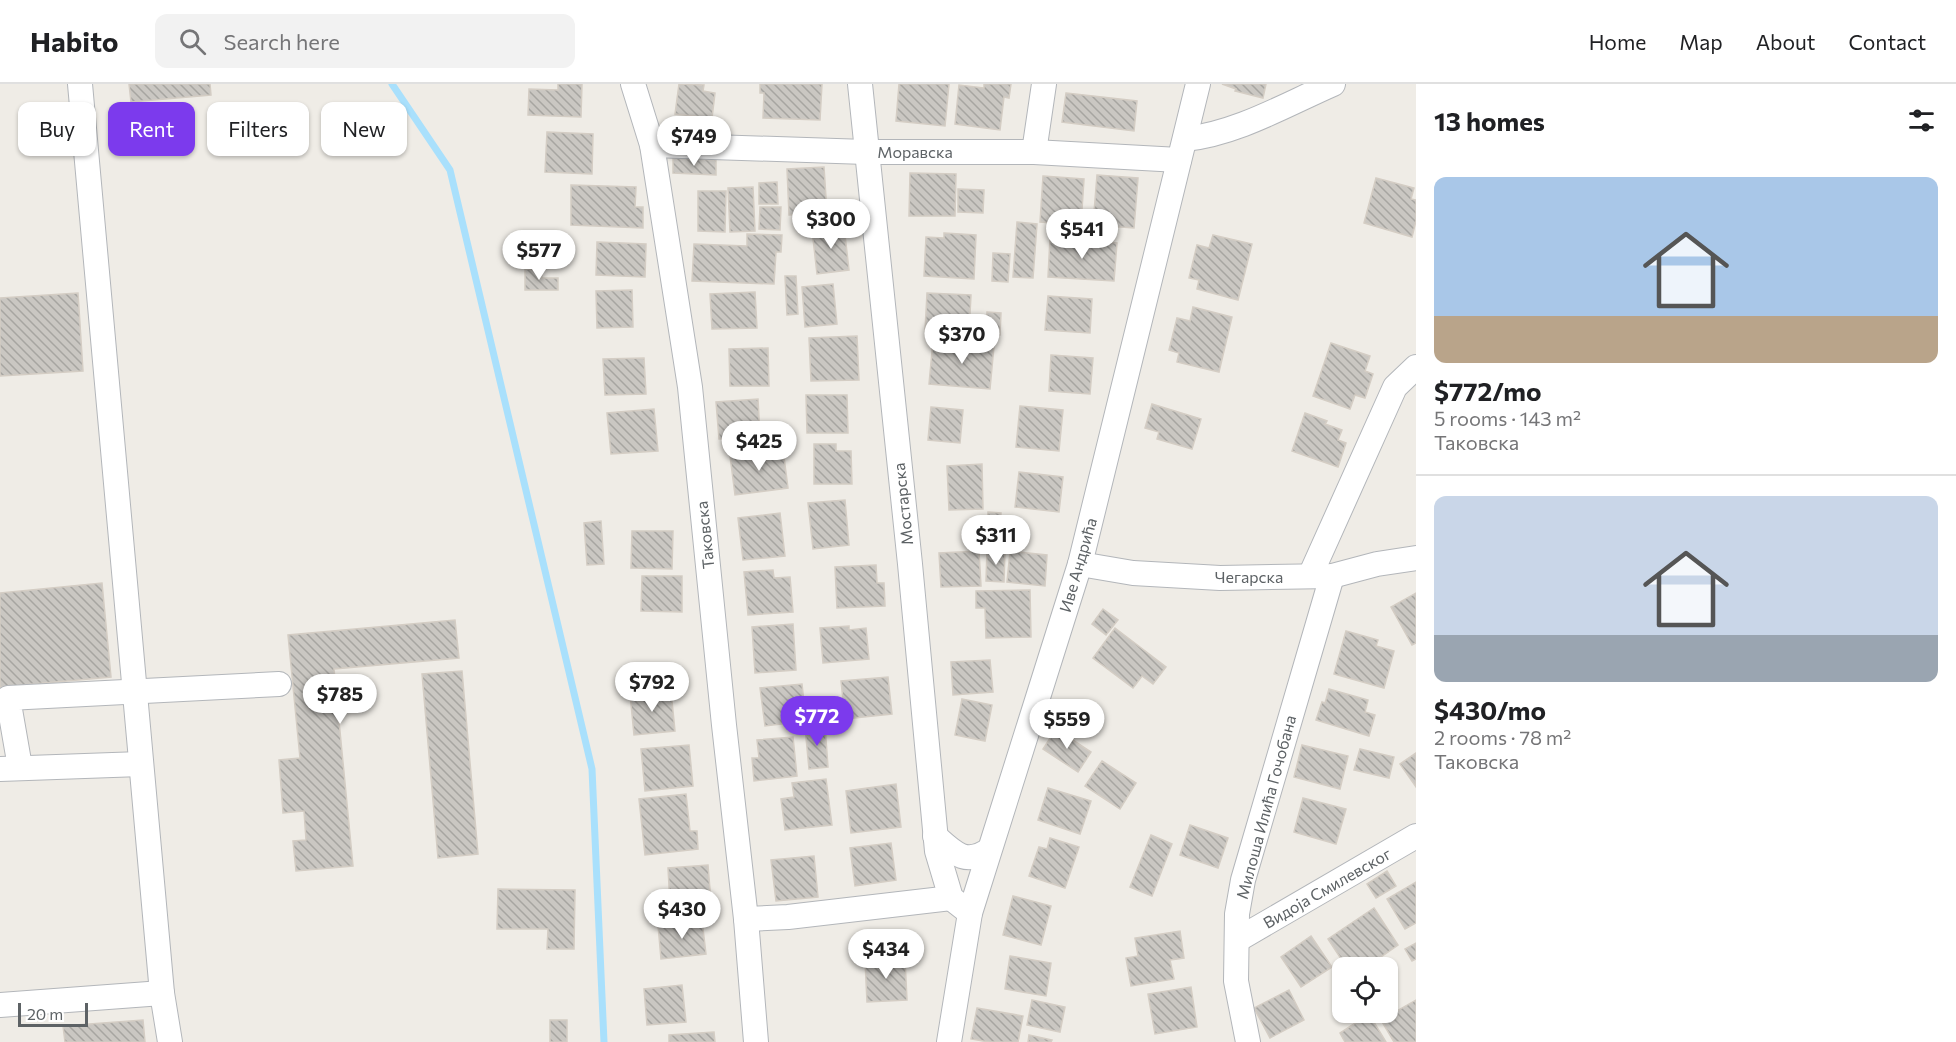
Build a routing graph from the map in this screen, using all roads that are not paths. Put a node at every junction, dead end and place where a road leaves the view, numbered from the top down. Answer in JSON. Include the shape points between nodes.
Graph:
{"nodes":[{"id":1,"x":80,"y":84,"type":"edge"},
{"id":2,"x":633,"y":84,"type":"edge"},
{"id":3,"x":860,"y":84,"type":"edge"},
{"id":4,"x":1044,"y":84,"type":"edge"},
{"id":5,"x":1198,"y":84,"type":"edge"},
{"id":6,"x":1333,"y":84,"type":"edge"},
{"id":7,"x":652,"y":145,"type":"junction"},
{"id":8,"x":1182,"y":150,"type":"junction"},
{"id":9,"x":866,"y":152,"type":"junction"},
{"id":10,"x":1034,"y":152,"type":"junction"},
{"id":11,"x":1416,"y":367,"type":"edge"},
{"id":12,"x":1416,"y":558,"type":"edge"},
{"id":13,"x":1080,"y":564,"type":"junction"},
{"id":14,"x":1321,"y":576,"type":"junction"},
{"id":15,"x":279,"y":684,"type":"dead end"},
{"id":16,"x":135,"y":690,"type":"junction"},
{"id":17,"x":141,"y":764,"type":"junction"},
{"id":18,"x":10,"y":768,"type":"edge"},
{"id":19,"x":935,"y":836,"type":"junction"},
{"id":20,"x":1416,"y":836,"type":"edge"},
{"id":21,"x":989,"y":850,"type":"junction"},
{"id":22,"x":951,"y":898,"type":"junction"},
{"id":23,"x":970,"y":913,"type":"junction"},
{"id":24,"x":746,"y":919,"type":"junction"},
{"id":25,"x":1238,"y":940,"type":"junction"},
{"id":26,"x":162,"y":993,"type":"junction"},
{"id":27,"x":0,"y":1005,"type":"edge"},
{"id":28,"x":170,"y":1042,"type":"edge"},
{"id":29,"x":756,"y":1042,"type":"edge"},
{"id":30,"x":949,"y":1042,"type":"edge"},
{"id":31,"x":1248,"y":1042,"type":"edge"}],
"edges":[{"from":1,"to":16,"type":"street"},
{"from":2,"to":7,"type":"street","name":"Таковска"},
{"from":3,"to":9,"type":"street","name":"Мостарска"},
{"from":4,"to":10,"type":"street"},
{"from":5,"to":8,"type":"street","name":"Иве Андрића"},
{"from":6,"to":8,"type":"street","name":"Моравска","via":[[1225,131],[1202,137]]},
{"from":7,"to":9,"type":"street","name":"Моравска"},
{"from":7,"to":24,"type":"street","name":"Таковска","via":[[690,387]]},
{"from":8,"to":10,"type":"street","name":"Моравска"},
{"from":8,"to":13,"type":"street","name":"Иве Андрића"},
{"from":9,"to":10,"type":"street","name":"Моравска"},
{"from":9,"to":19,"type":"street","name":"Мостарска"},
{"from":11,"to":14,"type":"street","name":"Милоша Илића Гочобана","via":[[1395,387]]},
{"from":12,"to":14,"type":"street","name":"Чегарска"},
{"from":13,"to":14,"type":"street","name":"Чегарска","via":[[1144,574],[1220,578]]},
{"from":13,"to":21,"type":"street","name":"Иве Андрића"},
{"from":14,"to":25,"type":"street","name":"Милоша Илића Гочобана","via":[[1243,880],[1237,914]]},
{"from":15,"to":16,"type":"street"},
{"from":16,"to":17,"type":"street"},
{"from":16,"to":18,"type":"street","via":[[8,698]]},
{"from":17,"to":18,"type":"street"},
{"from":17,"to":26,"type":"street"},
{"from":19,"to":21,"type":"street","via":[[952,852],[970,858]]},
{"from":19,"to":22,"type":"street","name":"Мостарска"},
{"from":20,"to":25,"type":"street","name":"Видоја Смилевског"},
{"from":21,"to":23,"type":"street","name":"Иве Андрића"},
{"from":22,"to":23,"type":"street"},
{"from":22,"to":24,"type":"street"},
{"from":23,"to":30,"type":"street","name":"Иве Андрића"},
{"from":24,"to":29,"type":"street","name":"Таковска"},
{"from":25,"to":31,"type":"street","name":"Милоша Илића Гочобана","via":[[1236,981]]},
{"from":26,"to":27,"type":"street"},
{"from":26,"to":28,"type":"street"}]}
